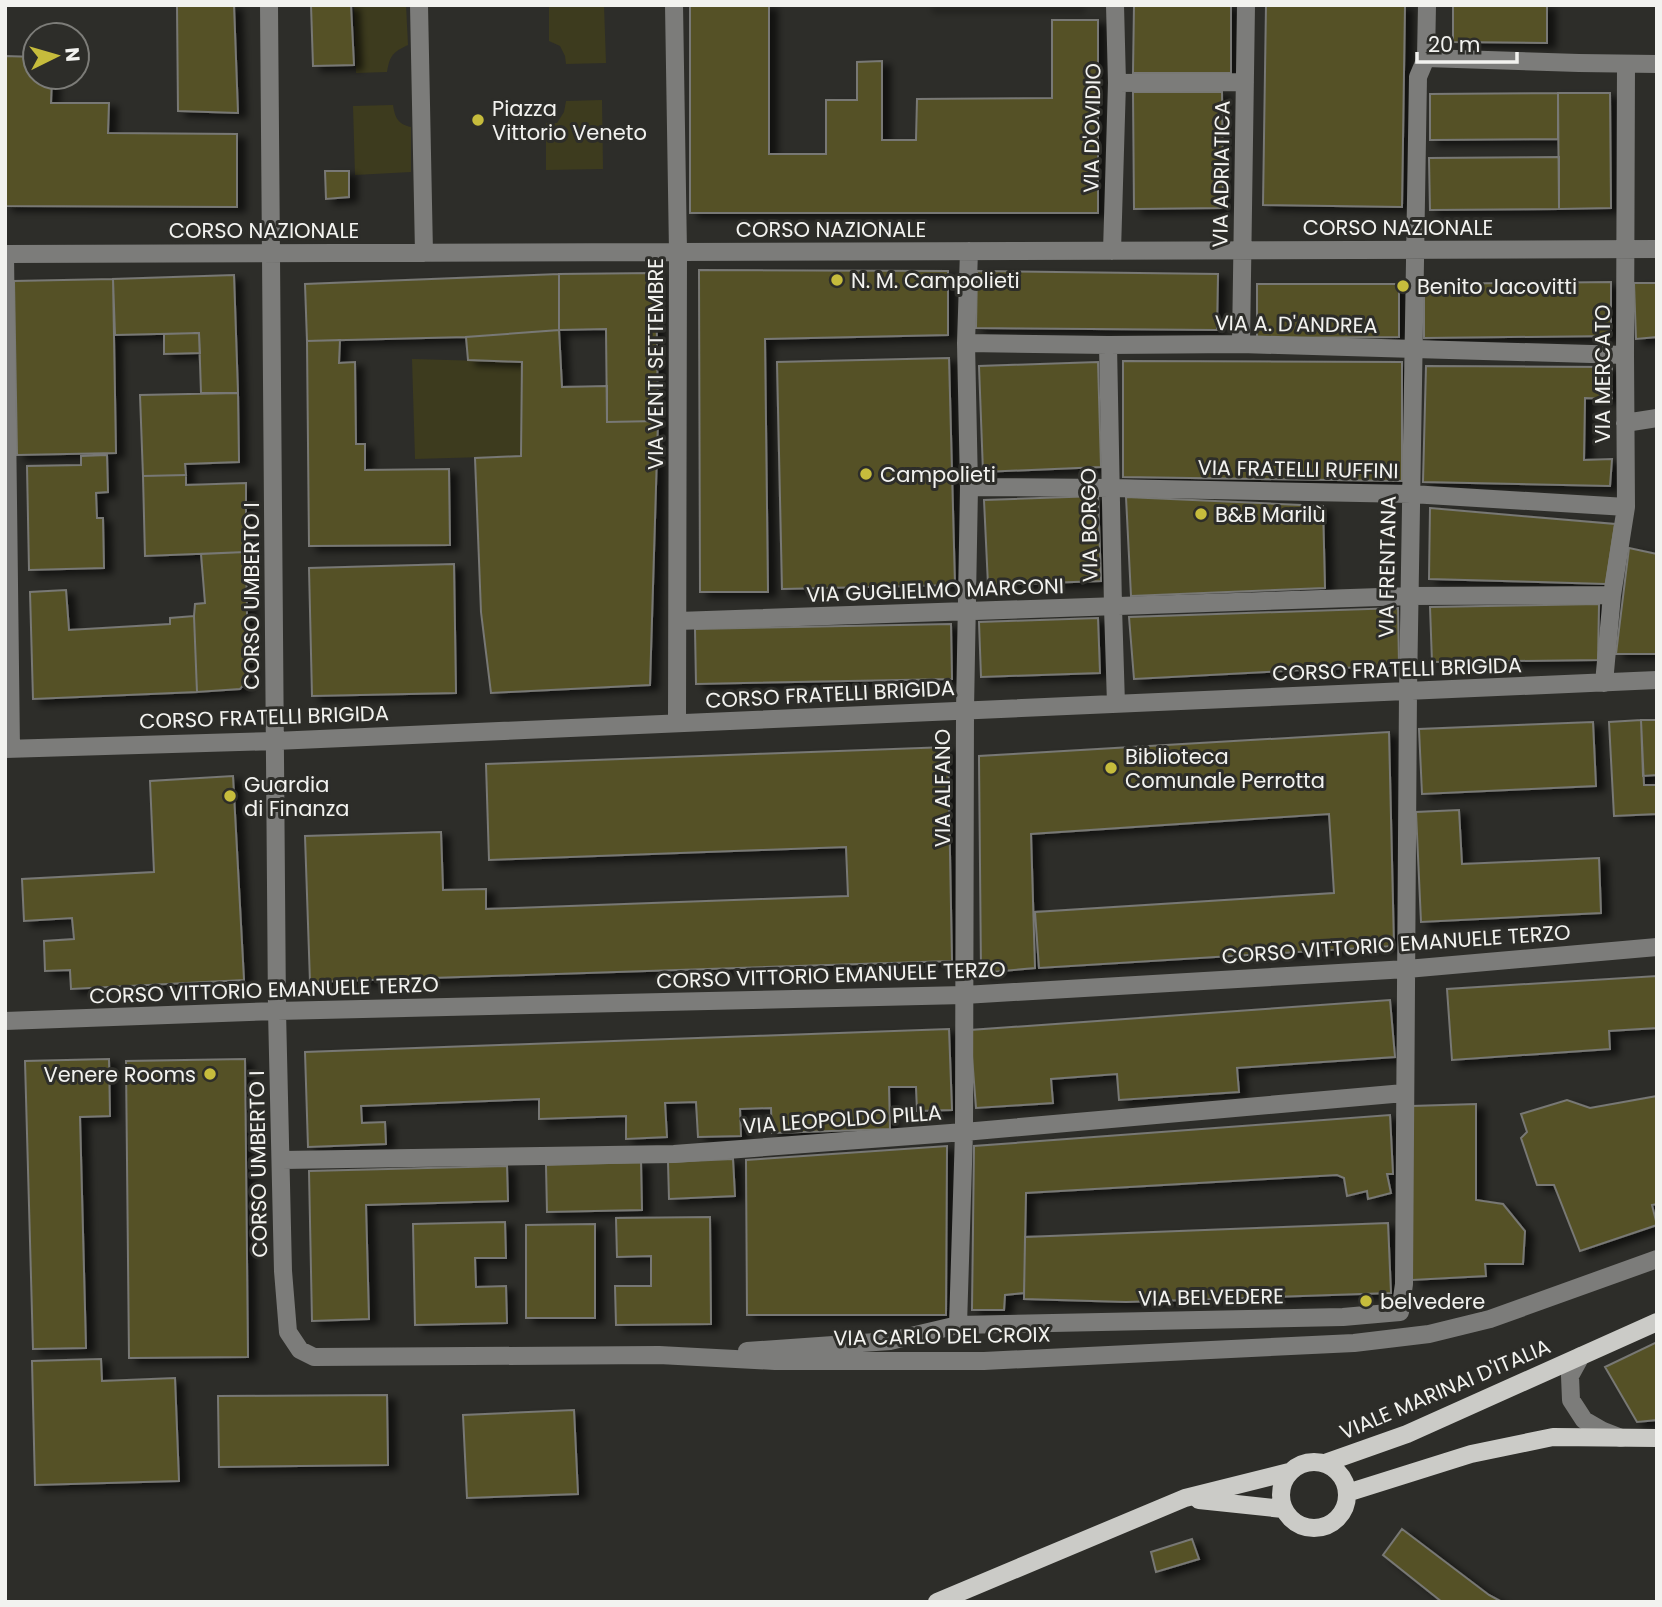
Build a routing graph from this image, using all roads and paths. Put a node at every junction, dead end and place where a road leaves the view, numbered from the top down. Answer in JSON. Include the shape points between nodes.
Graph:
{"nodes":[{"id":1,"x":269,"y":5,"type":"edge"},
{"id":2,"x":419,"y":5,"type":"edge"},
{"id":3,"x":674,"y":5,"type":"edge"},
{"id":4,"x":1115,"y":5,"type":"edge"},
{"id":5,"x":1245,"y":5,"type":"edge"},
{"id":6,"x":1427,"y":5,"type":"edge"},
{"id":7,"x":1426,"y":58,"type":"junction"},
{"id":8,"x":1626,"y":64,"type":"junction"},
{"id":9,"x":1657,"y":64,"type":"edge"},
{"id":10,"x":1245,"y":82,"type":"junction"},
{"id":11,"x":1117,"y":83,"type":"junction"},
{"id":12,"x":1625,"y":249,"type":"junction"},
{"id":13,"x":1657,"y":249,"type":"edge"},
{"id":14,"x":1243,"y":250,"type":"junction"},
{"id":15,"x":1415,"y":250,"type":"junction"},
{"id":16,"x":969,"y":251,"type":"junction"},
{"id":17,"x":1112,"y":251,"type":"junction"},
{"id":18,"x":678,"y":252,"type":"junction"},
{"id":19,"x":271,"y":253,"type":"junction"},
{"id":20,"x":424,"y":253,"type":"junction"},
{"id":21,"x":5,"y":254,"type":"edge"},
{"id":22,"x":966,"y":343,"type":"junction"},
{"id":23,"x":1241,"y":344,"type":"junction"},
{"id":24,"x":1108,"y":345,"type":"junction"},
{"id":25,"x":1413,"y":349,"type":"junction"},
{"id":26,"x":1625,"y":355,"type":"junction"},
{"id":27,"x":1657,"y":418,"type":"edge"},
{"id":28,"x":1625,"y":423,"type":"junction"},
{"id":29,"x":969,"y":487,"type":"junction"},
{"id":30,"x":1110,"y":488,"type":"junction"},
{"id":31,"x":1411,"y":494,"type":"junction"},
{"id":32,"x":1626,"y":507,"type":"junction"},
{"id":33,"x":1612,"y":595,"type":"junction"},
{"id":34,"x":1409,"y":596,"type":"junction"},
{"id":35,"x":1113,"y":607,"type":"junction"},
{"id":36,"x":967,"y":611,"type":"junction"},
{"id":37,"x":678,"y":621,"type":"junction"},
{"id":38,"x":1657,"y":680,"type":"edge"},
{"id":39,"x":1605,"y":683,"type":"junction"},
{"id":40,"x":1408,"y":691,"type":"junction"},
{"id":41,"x":1116,"y":704,"type":"junction"},
{"id":42,"x":965,"y":710,"type":"junction"},
{"id":43,"x":677,"y":723,"type":"junction"},
{"id":44,"x":275,"y":741,"type":"junction"},
{"id":45,"x":8,"y":749,"type":"edge"},
{"id":46,"x":1654,"y":947,"type":"edge"},
{"id":47,"x":1406,"y":969,"type":"junction"},
{"id":48,"x":964,"y":995,"type":"junction"},
{"id":49,"x":277,"y":1011,"type":"junction"},
{"id":50,"x":5,"y":1021,"type":"edge"},
{"id":51,"x":1404,"y":1093,"type":"junction"},
{"id":52,"x":964,"y":1132,"type":"junction"},
{"id":53,"x":282,"y":1160,"type":"junction"},
{"id":54,"x":1657,"y":1259,"type":"edge"},
{"id":55,"x":284,"y":1271,"type":"joint"},
{"id":56,"x":1657,"y":1322,"type":"edge"},
{"id":57,"x":958,"y":1325,"type":"junction"},
{"id":58,"x":681,"y":1355,"type":"junction"},
{"id":59,"x":1581,"y":1356,"type":"junction"},
{"id":60,"x":1623,"y":1438,"type":"junction"},
{"id":61,"x":1657,"y":1438,"type":"edge"},
{"id":62,"x":1325,"y":1463,"type":"junction"},
{"id":63,"x":1289,"y":1472,"type":"junction"},
{"id":64,"x":1347,"y":1493,"type":"junction"},
{"id":65,"x":1185,"y":1498,"type":"junction"},
{"id":66,"x":1283,"y":1509,"type":"junction"},
{"id":67,"x":937,"y":1602,"type":"edge"}],
"edges":[{"from":1,"to":19,"type":"street","name":"CORSO UMBERTO I"},
{"from":2,"to":20,"type":"street"},
{"from":3,"to":18,"type":"street","name":"VIA VENTI SETTEMBRE"},
{"from":4,"to":11,"type":"street","name":"VIA D'OVIDIO"},
{"from":5,"to":10,"type":"street","name":"VIA ADRIATICA"},
{"from":6,"to":7,"type":"street","name":"VIA FRENTANA"},
{"from":7,"to":8,"type":"street"},
{"from":7,"to":15,"type":"street","name":"VIA FRENTANA","via":[[1418,77]]},
{"from":8,"to":9,"type":"street"},
{"from":8,"to":12,"type":"street","name":"VIA MERCATO"},
{"from":10,"to":11,"type":"street"},
{"from":10,"to":14,"type":"street","name":"VIA ADRIATICA"},
{"from":11,"to":17,"type":"street","name":"VIA D'OVIDIO"},
{"from":12,"to":13,"type":"street","name":"CORSO NAZIONALE"},
{"from":12,"to":15,"type":"street","name":"CORSO NAZIONALE"},
{"from":12,"to":26,"type":"street","name":"VIA MERCATO"},
{"from":14,"to":15,"type":"street","name":"CORSO NAZIONALE"},
{"from":14,"to":17,"type":"street","name":"CORSO NAZIONALE"},
{"from":14,"to":23,"type":"street","name":"VIA ADRIATICA"},
{"from":15,"to":25,"type":"street","name":"VIA FRENTANA"},
{"from":16,"to":17,"type":"street","name":"CORSO NAZIONALE"},
{"from":16,"to":18,"type":"street","name":"CORSO NAZIONALE"},
{"from":16,"to":22,"type":"street","name":"VIA ALFANO"},
{"from":18,"to":20,"type":"street","name":"CORSO NAZIONALE"},
{"from":18,"to":37,"type":"street","name":"VIA VENTI SETTEMBRE"},
{"from":19,"to":20,"type":"street","name":"CORSO NAZIONALE"},
{"from":19,"to":21,"type":"street","name":"CORSO NAZIONALE"},
{"from":19,"to":44,"type":"street","name":"CORSO UMBERTO I"},
{"from":21,"to":45,"type":"street"},
{"from":22,"to":24,"type":"street","name":"VIA A. D'ANDREA"},
{"from":22,"to":29,"type":"street","name":"VIA ALFANO"},
{"from":23,"to":24,"type":"street","name":"VIA A. D'ANDREA"},
{"from":23,"to":25,"type":"street","name":"VIA A. D'ANDREA"},
{"from":24,"to":30,"type":"street","name":"VIA BORGO"},
{"from":25,"to":26,"type":"street","name":"VIA A. D'ANDREA"},
{"from":25,"to":31,"type":"street","name":"VIA FRENTANA"},
{"from":26,"to":28,"type":"street","name":"VIA MERCATO"},
{"from":27,"to":28,"type":"street"},
{"from":28,"to":32,"type":"street","name":"VIA MERCATO"},
{"from":29,"to":30,"type":"street","name":"VIA FRATELLI RUFFINI"},
{"from":29,"to":36,"type":"street","name":"VIA ALFANO"},
{"from":30,"to":31,"type":"street","name":"VIA FRATELLI RUFFINI"},
{"from":30,"to":35,"type":"street","name":"VIA BORGO"},
{"from":31,"to":32,"type":"street","name":"VIA FRATELLI RUFFINI"},
{"from":31,"to":34,"type":"street","name":"VIA FRENTANA"},
{"from":32,"to":33,"type":"street","name":"VIA MERCATO"},
{"from":33,"to":34,"type":"street","name":"VIA GUGLIELMO MARCONI"},
{"from":33,"to":39,"type":"street","name":"VIA MERCATO"},
{"from":34,"to":35,"type":"street","name":"VIA GUGLIELMO MARCONI"},
{"from":34,"to":40,"type":"street","name":"VIA FRENTANA"},
{"from":35,"to":36,"type":"street","name":"VIA GUGLIELMO MARCONI"},
{"from":35,"to":41,"type":"street","name":"VIA BORGO"},
{"from":36,"to":37,"type":"street","name":"VIA GUGLIELMO MARCONI"},
{"from":36,"to":42,"type":"street","name":"VIA ALFANO"},
{"from":37,"to":43,"type":"street","name":"VIA VENTI SETTEMBRE"},
{"from":38,"to":39,"type":"street","name":"CORSO FRATELLI BRIGIDA"},
{"from":39,"to":40,"type":"street","name":"CORSO FRATELLI BRIGIDA"},
{"from":40,"to":41,"type":"street","name":"CORSO FRATELLI BRIGIDA"},
{"from":40,"to":47,"type":"street","name":"VIA FRENTANA"},
{"from":41,"to":42,"type":"street","name":"CORSO FRATELLI BRIGIDA"},
{"from":42,"to":43,"type":"street","name":"CORSO FRATELLI BRIGIDA"},
{"from":42,"to":48,"type":"street","name":"VIA ALFANO"},
{"from":43,"to":44,"type":"street","name":"CORSO FRATELLI BRIGIDA"},
{"from":44,"to":45,"type":"street","name":"CORSO FRATELLI BRIGIDA"},
{"from":44,"to":49,"type":"street","name":"CORSO UMBERTO I"},
{"from":46,"to":47,"type":"street","name":"CORSO VITTORIO EMANUELE TERZO"},
{"from":47,"to":48,"type":"street","name":"CORSO VITTORIO EMANUELE TERZO"},
{"from":47,"to":51,"type":"street","name":"VIA BELVEDERE"},
{"from":48,"to":49,"type":"street","name":"CORSO VITTORIO EMANUELE TERZO"},
{"from":48,"to":52,"type":"street","name":"VIA ALFANO"},
{"from":49,"to":50,"type":"street","name":"CORSO VITTORIO EMANUELE TERZO"},
{"from":49,"to":53,"type":"street","name":"CORSO UMBERTO I"},
{"from":51,"to":52,"type":"street","name":"VIA LEOPOLDO PILLA"},
{"from":51,"to":57,"type":"street","name":"VIA BELVEDERE","via":[[1400,1312]]},
{"from":52,"to":53,"type":"street","name":"VIA LEOPOLDO PILLA","via":[[674,1154]]},
{"from":52,"to":57,"type":"street","name":"VIA ALFANO"},
{"from":53,"to":55,"type":"street","name":"CORSO UMBERTO I"},
{"from":54,"to":58,"type":"street","name":"VIA CARLO DEL CROIX","via":[[1490,1319],[1429,1334],[1354,1343],[984,1361],[775,1362]]},
{"from":55,"to":58,"type":"street","name":"VIA CARLO DEL CROIX","via":[[288,1332],[300,1350],[314,1357]]},
{"from":56,"to":59,"type":"main road","name":"VIALE MARINAI D'ITALIA"},
{"from":57,"to":58,"type":"street","name":"VIA BELVEDERE","via":[[890,1340]]},
{"from":59,"to":60,"type":"street","name":"VIALE MARINAI D'ITALIA","via":[[1570,1376],[1571,1400],[1584,1420]]},
{"from":59,"to":62,"type":"main road","name":"VIALE MARINAI D'ITALIA","via":[[1407,1434]]},
{"from":60,"to":61,"type":"main road"},
{"from":60,"to":64,"type":"main road","via":[[1553,1437],[1471,1454]]},
{"from":62,"to":63,"type":"main road","name":"VIALE MARINAI D'ITALIA","via":[[1306,1462]]},
{"from":62,"to":64,"type":"main road","name":"VIALE MARINAI D'ITALIA","via":[[1340,1475]]},
{"from":63,"to":65,"type":"main road","name":"VIALE MARINAI D'ITALIA"},
{"from":63,"to":66,"type":"main road","via":[[1280,1490]]},
{"from":64,"to":66,"type":"main road","name":"VIALE MARINAI D'ITALIA","via":[[1343,1513],[1320,1528],[1302,1527]]},
{"from":65,"to":66,"type":"main road","name":"VIALE MARINAI D'ITALIA"},
{"from":65,"to":67,"type":"main road","name":"VIALE MARINAI D'ITALIA"}]}
